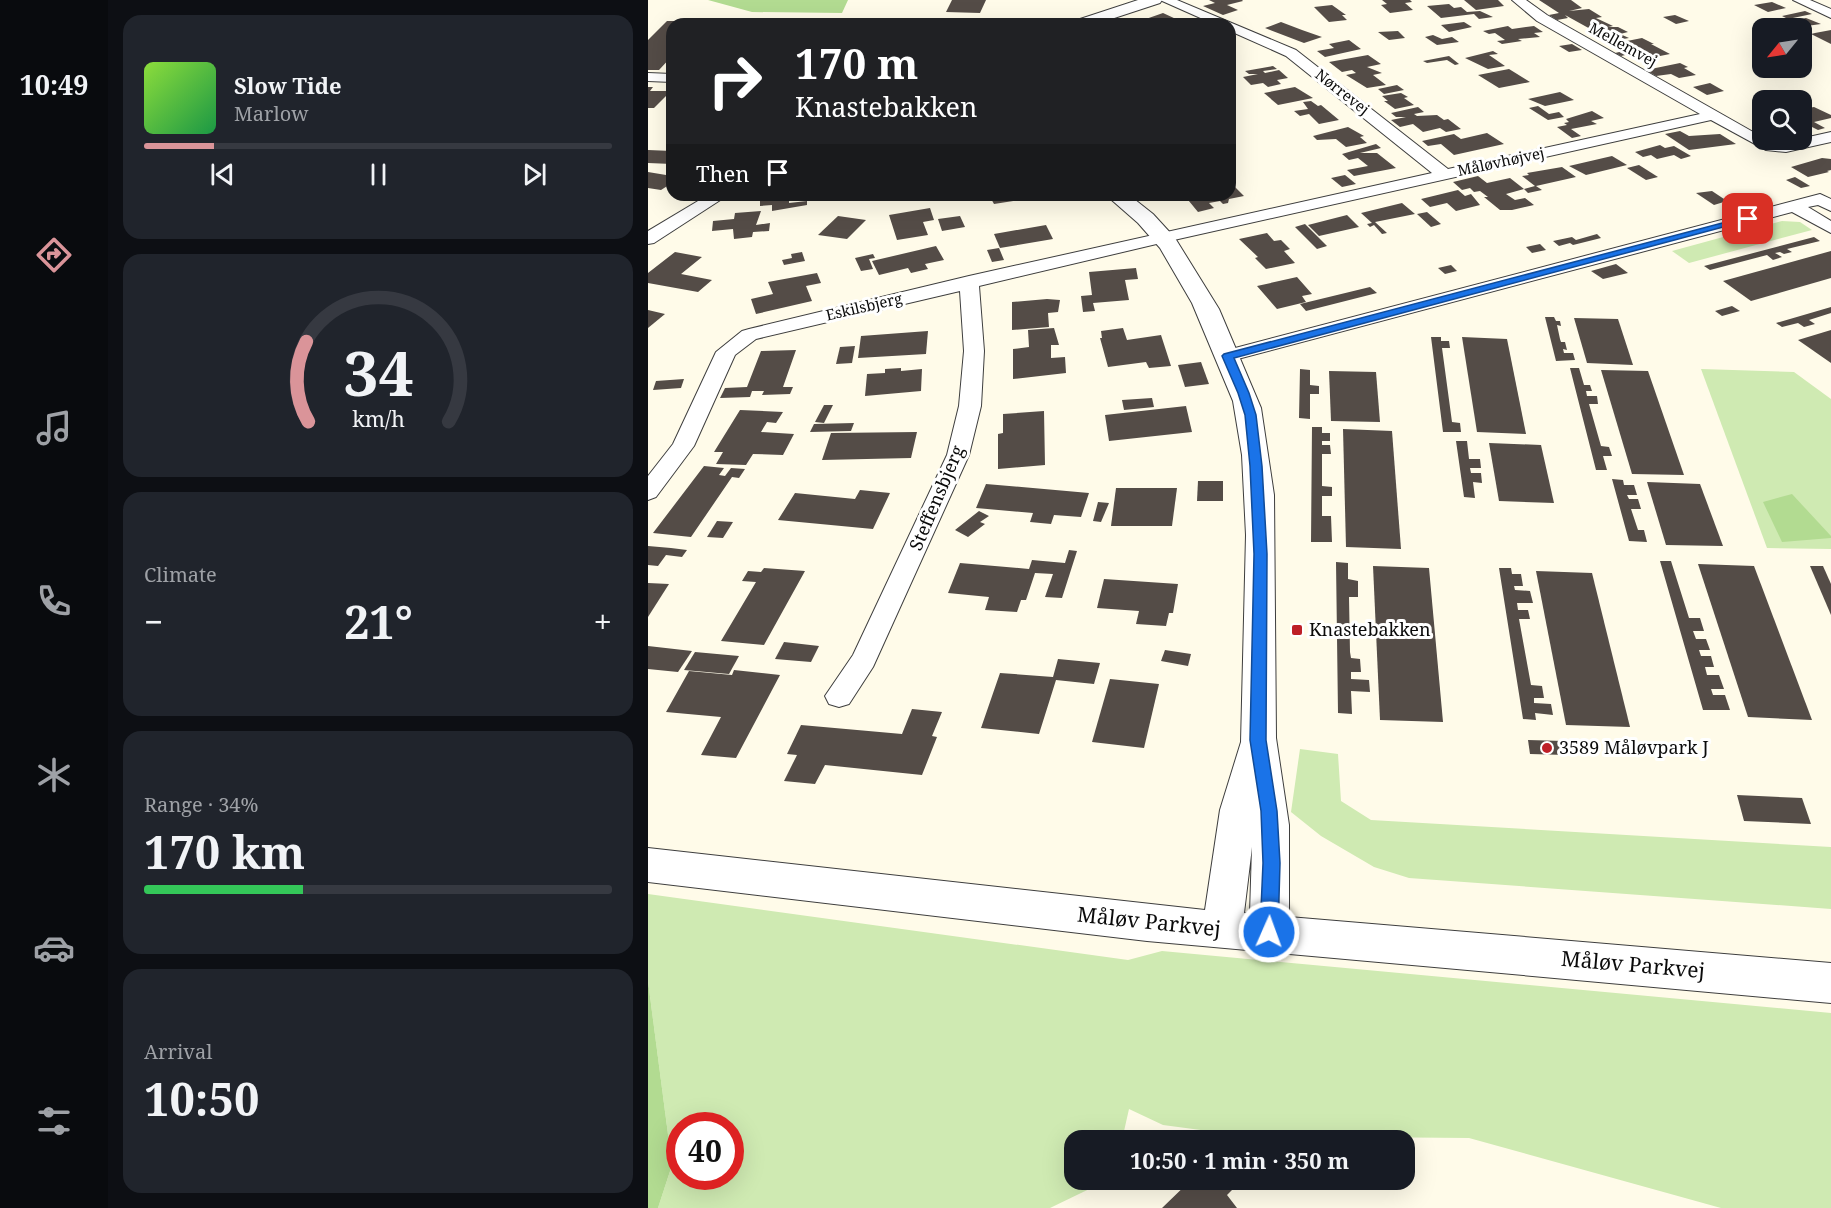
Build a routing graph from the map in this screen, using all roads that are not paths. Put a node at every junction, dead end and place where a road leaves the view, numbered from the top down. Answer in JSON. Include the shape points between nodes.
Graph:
{"nodes":[{"id":1,"x":1154,"y":0,"type":"edge"},
{"id":2,"x":1166,"y":0,"type":"edge"},
{"id":3,"x":1518,"y":0,"type":"edge"},
{"id":4,"x":1799,"y":0,"type":"edge"},
{"id":5,"x":1831,"y":14,"type":"edge"},
{"id":6,"x":1098,"y":18,"type":"edge"},
{"id":7,"x":1210,"y":18,"type":"edge"},
{"id":8,"x":1236,"y":29,"type":"edge"},
{"id":9,"x":648,"y":77,"type":"edge"},
{"id":10,"x":666,"y":78,"type":"edge"},
{"id":11,"x":1714,"y":115,"type":"junction"},
{"id":12,"x":1831,"y":137,"type":"edge"},
{"id":13,"x":1444,"y":174,"type":"junction"},
{"id":14,"x":710,"y":201,"type":"edge"},
{"id":15,"x":1124,"y":201,"type":"edge"},
{"id":16,"x":1794,"y":206,"type":"junction"},
{"id":17,"x":1831,"y":206,"type":"edge"},
{"id":18,"x":1831,"y":228,"type":"edge"},
{"id":19,"x":1165,"y":237,"type":"junction"},
{"id":20,"x":648,"y":239,"type":"edge"},
{"id":21,"x":969,"y":282,"type":"junction"},
{"id":22,"x":1227,"y":356,"type":"junction"},
{"id":23,"x":648,"y":492,"type":"edge"},
{"id":24,"x":839,"y":696,"type":"dead end"},
{"id":25,"x":1258,"y":740,"type":"junction"},
{"id":26,"x":648,"y":865,"type":"edge"},
{"id":27,"x":1222,"y":929,"type":"junction"},
{"id":28,"x":1269,"y":932,"type":"junction"},
{"id":29,"x":1831,"y":983,"type":"edge"}],
"edges":[{"from":1,"to":6,"type":"street"},
{"from":2,"to":7,"type":"street"},
{"from":3,"to":11,"type":"street","name":"Mellemvej","via":[[1542,18]]},
{"from":4,"to":5,"type":"street"},
{"from":8,"to":13,"type":"street","name":"Nørrevej","via":[[1291,53]]},
{"from":9,"to":10,"type":"street"},
{"from":11,"to":12,"type":"street","via":[[1766,145],[1786,147]]},
{"from":11,"to":13,"type":"street","name":"Måløvhøjvej"},
{"from":13,"to":19,"type":"street","name":"Måløvhøjvej"},
{"from":14,"to":20,"type":"street"},
{"from":15,"to":19,"type":"street"},
{"from":16,"to":17,"type":"street","via":[[1820,199]]},
{"from":16,"to":18,"type":"street"},
{"from":16,"to":22,"type":"street"},
{"from":19,"to":21,"type":"street","name":"Eskilsbjerg"},
{"from":19,"to":22,"type":"street","via":[[1208,311]]},
{"from":21,"to":23,"type":"street","name":"Eskilsbjerg","via":[[749,335],[726,352],[683,446]]},
{"from":21,"to":24,"type":"street","name":"Steffensbjerg","via":[[974,351],[970,406],[958,455],[864,660]]},
{"from":22,"to":25,"type":"street","via":[[1250,415],[1256,466],[1261,554]]},
{"from":25,"to":27,"type":"street","via":[[1238,810]]},
{"from":25,"to":28,"type":"street","via":[[1269,811]]},
{"from":26,"to":27,"type":"street","name":"Måløv Parkvej"},
{"from":27,"to":28,"type":"street","name":"Måløv Parkvej"},
{"from":28,"to":29,"type":"street","name":"Måløv Parkvej"}]}
